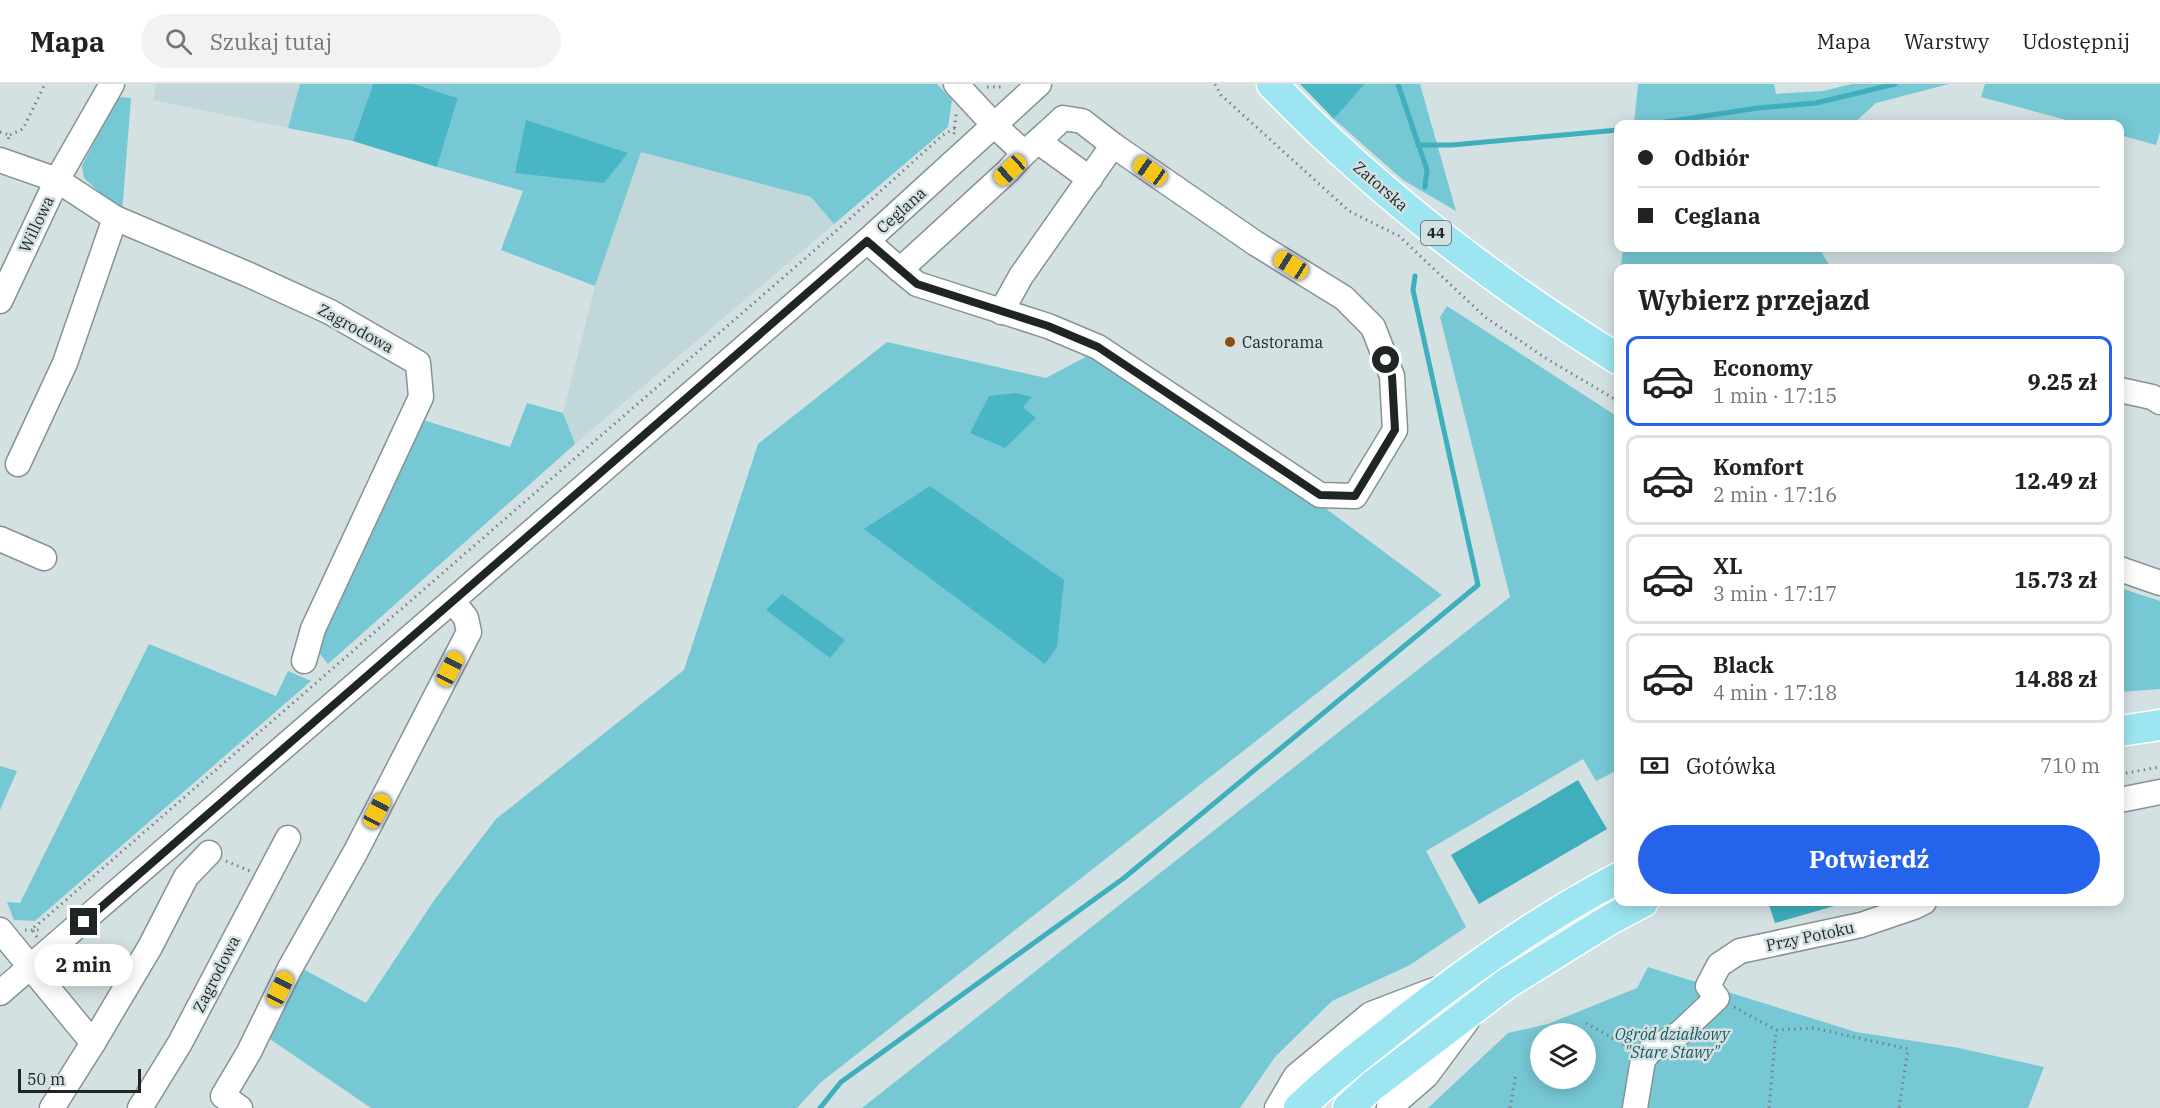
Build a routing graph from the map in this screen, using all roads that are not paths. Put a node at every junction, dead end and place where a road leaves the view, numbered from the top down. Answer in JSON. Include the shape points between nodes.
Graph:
{"nodes":[{"id":1,"x":112,"y":84,"type":"edge"},
{"id":2,"x":956,"y":84,"type":"edge"},
{"id":3,"x":1039,"y":84,"type":"edge"},
{"id":4,"x":1272,"y":84,"type":"edge"},
{"id":5,"x":994,"y":125,"type":"junction"},
{"id":6,"x":1113,"y":145,"type":"junction"},
{"id":7,"x":1031,"y":147,"type":"junction"},
{"id":8,"x":3,"y":154,"type":"edge"},
{"id":9,"x":1090,"y":179,"type":"junction"},
{"id":10,"x":57,"y":180,"type":"junction"},
{"id":11,"x":115,"y":218,"type":"junction"},
{"id":12,"x":867,"y":241,"type":"junction"},
{"id":13,"x":900,"y":270,"type":"junction"},
{"id":14,"x":0,"y":301,"type":"edge"},
{"id":15,"x":1001,"y":312,"type":"junction"},
{"id":16,"x":1614,"y":357,"type":"edge"},
{"id":17,"x":2124,"y":391,"type":"edge"},
{"id":18,"x":2160,"y":402,"type":"edge"},
{"id":19,"x":18,"y":464,"type":"dead end"},
{"id":20,"x":0,"y":539,"type":"edge"},
{"id":21,"x":44,"y":558,"type":"dead end"},
{"id":22,"x":2124,"y":570,"type":"edge"},
{"id":23,"x":2160,"y":583,"type":"edge"},
{"id":24,"x":453,"y":601,"type":"junction"},
{"id":25,"x":304,"y":661,"type":"dead end"},
{"id":26,"x":2160,"y":725,"type":"edge"},
{"id":27,"x":2124,"y":730,"type":"edge"},
{"id":28,"x":2160,"y":792,"type":"edge"},
{"id":29,"x":2124,"y":799,"type":"edge"},
{"id":30,"x":288,"y":838,"type":"dead end"},
{"id":31,"x":209,"y":853,"type":"road end"},
{"id":32,"x":1614,"y":880,"type":"edge"},
{"id":33,"x":1635,"y":906,"type":"edge"},
{"id":34,"x":1908,"y":906,"type":"edge"},
{"id":35,"x":0,"y":930,"type":"edge"},
{"id":36,"x":31,"y":968,"type":"junction"},
{"id":37,"x":1451,"y":984,"type":"junction"},
{"id":38,"x":0,"y":993,"type":"edge"},
{"id":39,"x":1478,"y":1005,"type":"junction"},
{"id":40,"x":93,"y":1043,"type":"junction"},
{"id":41,"x":231,"y":1102,"type":"edge"},
{"id":42,"x":52,"y":1108,"type":"edge"},
{"id":43,"x":141,"y":1108,"type":"edge"},
{"id":44,"x":1277,"y":1108,"type":"edge"},
{"id":45,"x":1299,"y":1108,"type":"edge"},
{"id":46,"x":1348,"y":1108,"type":"edge"},
{"id":47,"x":1389,"y":1108,"type":"edge"},
{"id":48,"x":1635,"y":1108,"type":"edge"}],
"edges":[{"from":1,"to":10,"type":"street","name":"Willowa"},
{"from":2,"to":5,"type":"street"},
{"from":3,"to":5,"type":"street","name":"Ceglana"},
{"from":4,"to":16,"type":"main road","name":"Zatorska","number":"44","via":[[1363,172],[1429,228]]},
{"from":5,"to":7,"type":"street"},
{"from":5,"to":12,"type":"street","name":"Ceglana"},
{"from":6,"to":7,"type":"street","via":[[1082,121],[1063,118]]},
{"from":6,"to":9,"type":"street"},
{"from":6,"to":15,"type":"street","via":[[1255,243],[1344,298],[1373,327],[1392,376],[1395,430],[1355,496],[1320,495],[1098,347]]},
{"from":7,"to":9,"type":"street"},
{"from":7,"to":13,"type":"street"},
{"from":8,"to":10,"type":"street","name":"Zagrodowa"},
{"from":9,"to":15,"type":"street","via":[[1021,276]]},
{"from":10,"to":11,"type":"street","name":"Zagrodowa"},
{"from":10,"to":14,"type":"street","name":"Willowa"},
{"from":11,"to":19,"type":"street","via":[[65,363]]},
{"from":11,"to":25,"type":"street","name":"Zagrodowa","via":[[330,312],[418,363],[421,398],[313,629]]},
{"from":12,"to":13,"type":"street"},
{"from":12,"to":24,"type":"street","name":"Ceglana"},
{"from":13,"to":15,"type":"street","via":[[917,284]]},
{"from":17,"to":18,"type":"street"},
{"from":20,"to":21,"type":"street"},
{"from":22,"to":23,"type":"street"},
{"from":24,"to":36,"type":"street","name":"Ceglana"},
{"from":24,"to":41,"type":"street","via":[[466,618],[469,632],[355,853],[290,968],[249,1052]]},
{"from":26,"to":27,"type":"main road"},
{"from":28,"to":29,"type":"street"},
{"from":30,"to":43,"type":"street","name":"Zagrodowa","via":[[180,1043]]},
{"from":31,"to":40,"type":"street","via":[[186,877]]},
{"from":32,"to":37,"type":"main road","via":[[1529,930]]},
{"from":33,"to":39,"type":"main road"},
{"from":34,"to":48,"type":"street","name":"Przy Potoku","via":[[1861,925],[1740,951],[1719,965],[1713,992],[1680,1033],[1642,1060]]},
{"from":35,"to":36,"type":"street"},
{"from":36,"to":38,"type":"street","name":"Ceglana"},
{"from":36,"to":40,"type":"street"},
{"from":37,"to":44,"type":"street","via":[[1371,1014],[1296,1076]]},
{"from":37,"to":45,"type":"main road"},
{"from":39,"to":46,"type":"main road"},
{"from":39,"to":47,"type":"street","via":[[1426,1076]]},
{"from":40,"to":42,"type":"street"}]}
